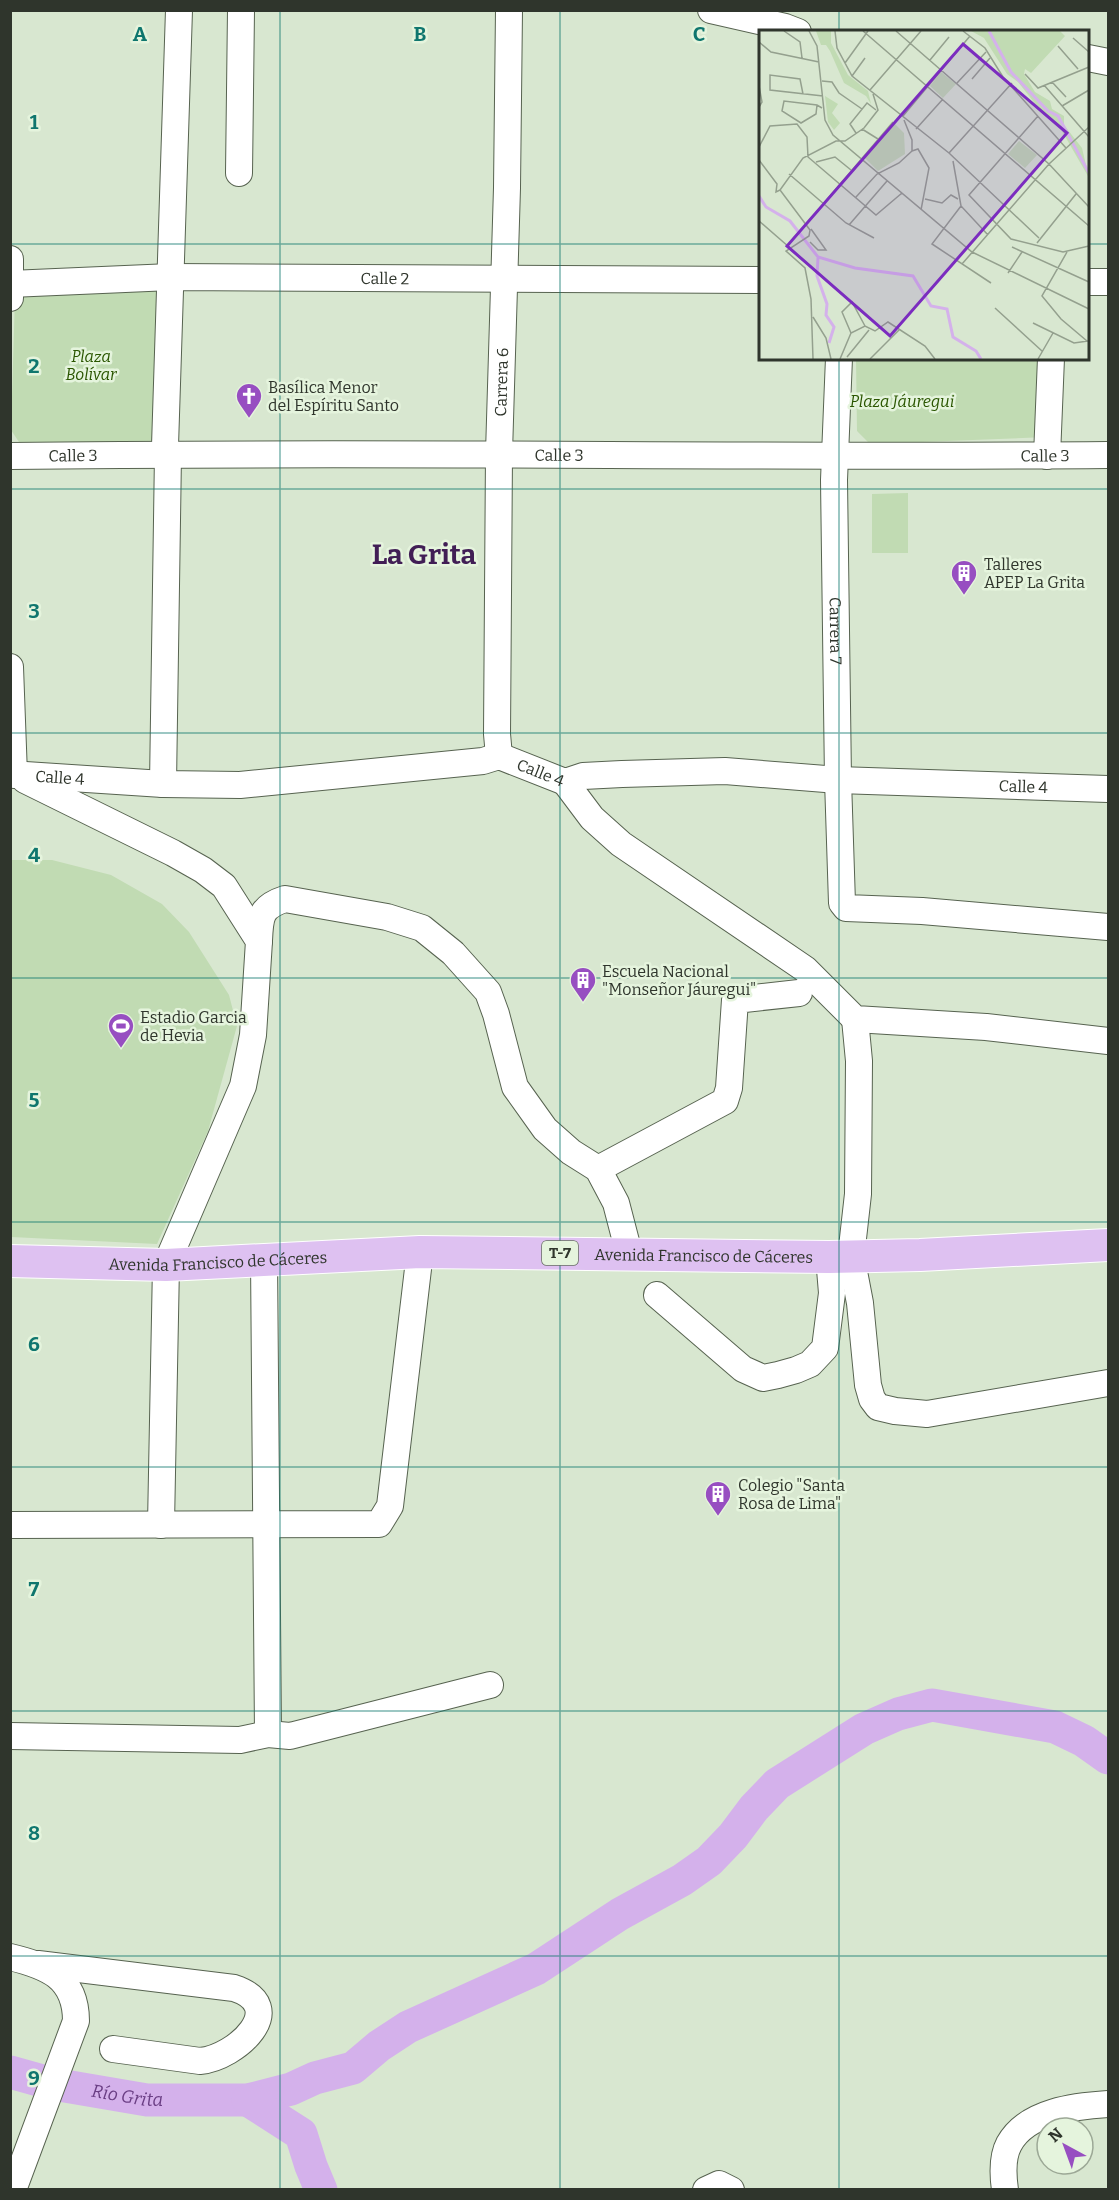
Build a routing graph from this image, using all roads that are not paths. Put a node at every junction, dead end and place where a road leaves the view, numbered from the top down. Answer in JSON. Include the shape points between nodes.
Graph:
{"nodes":[{"id":1,"x":179,"y":10,"type":"edge"},
{"id":2,"x":241,"y":10,"type":"edge"},
{"id":3,"x":509,"y":10,"type":"edge"},
{"id":4,"x":711,"y":10,"type":"edge"},
{"id":5,"x":793,"y":30,"type":"edge"},
{"id":6,"x":1089,"y":58,"type":"edge"},
{"id":7,"x":1108,"y":62,"type":"edge"},
{"id":8,"x":239,"y":173,"type":"dead end"},
{"id":9,"x":10,"y":259,"type":"edge"},
{"id":10,"x":171,"y":277,"type":"junction"},
{"id":11,"x":504,"y":278,"type":"junction"},
{"id":12,"x":759,"y":280,"type":"edge"},
{"id":13,"x":1089,"y":282,"type":"edge"},
{"id":14,"x":1108,"y":282,"type":"edge"},
{"id":15,"x":11,"y":284,"type":"edge"},
{"id":16,"x":10,"y":298,"type":"edge"},
{"id":17,"x":839,"y":360,"type":"edge"},
{"id":18,"x":1051,"y":360,"type":"edge"},
{"id":19,"x":499,"y":453,"type":"junction"},
{"id":20,"x":168,"y":454,"type":"junction"},
{"id":21,"x":1108,"y":455,"type":"edge"},
{"id":22,"x":10,"y":456,"type":"edge"},
{"id":23,"x":834,"y":456,"type":"junction"},
{"id":24,"x":1047,"y":456,"type":"junction"},
{"id":25,"x":10,"y":667,"type":"edge"},
{"id":26,"x":499,"y":756,"type":"junction"},
{"id":27,"x":12,"y":774,"type":"edge"},
{"id":28,"x":838,"y":780,"type":"junction"},
{"id":29,"x":565,"y":782,"type":"junction"},
{"id":30,"x":163,"y":784,"type":"junction"},
{"id":31,"x":1108,"y":789,"type":"edge"},
{"id":32,"x":1108,"y":927,"type":"edge"},
{"id":33,"x":259,"y":941,"type":"junction"},
{"id":34,"x":799,"y":993,"type":"dead end"},
{"id":35,"x":855,"y":1019,"type":"junction"},
{"id":36,"x":1108,"y":1041,"type":"edge"},
{"id":37,"x":598,"y":1169,"type":"junction"},
{"id":38,"x":1108,"y":1245,"type":"edge"},
{"id":39,"x":420,"y":1252,"type":"junction"},
{"id":40,"x":629,"y":1253,"type":"junction"},
{"id":41,"x":840,"y":1257,"type":"junction"},
{"id":42,"x":264,"y":1260,"type":"junction"},
{"id":43,"x":10,"y":1261,"type":"edge"},
{"id":44,"x":166,"y":1264,"type":"junction"},
{"id":45,"x":657,"y":1295,"type":"dead end"},
{"id":46,"x":1108,"y":1383,"type":"edge"},
{"id":47,"x":10,"y":1525,"type":"edge"},
{"id":48,"x":161,"y":1525,"type":"junction"},
{"id":49,"x":265,"y":1525,"type":"junction"},
{"id":50,"x":490,"y":1684,"type":"dead end"},
{"id":51,"x":268,"y":1734,"type":"junction"},
{"id":52,"x":10,"y":1736,"type":"edge"},
{"id":53,"x":10,"y":1957,"type":"edge"},
{"id":54,"x":39,"y":1964,"type":"junction"},
{"id":55,"x":113,"y":2049,"type":"dead end"},
{"id":56,"x":1108,"y":2104,"type":"edge"},
{"id":57,"x":16,"y":2184,"type":"edge"},
{"id":58,"x":706,"y":2190,"type":"edge"},
{"id":59,"x":731,"y":2190,"type":"edge"},
{"id":60,"x":1005,"y":2190,"type":"edge"}],
"edges":[{"from":1,"to":10,"type":"street"},
{"from":2,"to":8,"type":"street"},
{"from":3,"to":11,"type":"street","name":"Carrera 6"},
{"from":4,"to":5,"type":"street"},
{"from":6,"to":7,"type":"street"},
{"from":9,"to":15,"type":"street"},
{"from":10,"to":11,"type":"street","name":"Calle 2"},
{"from":10,"to":15,"type":"street","name":"Calle 2"},
{"from":10,"to":20,"type":"street","via":[[165,446]]},
{"from":11,"to":12,"type":"street","name":"Calle 2"},
{"from":11,"to":19,"type":"street","name":"Carrera 6"},
{"from":13,"to":14,"type":"street"},
{"from":15,"to":16,"type":"street"},
{"from":17,"to":23,"type":"street","name":"Carrera 7"},
{"from":18,"to":24,"type":"street"},
{"from":19,"to":20,"type":"street","name":"Calle 3"},
{"from":19,"to":23,"type":"street","name":"Calle 3"},
{"from":19,"to":26,"type":"street","name":"Carrera 6"},
{"from":20,"to":22,"type":"street","name":"Calle 3"},
{"from":20,"to":30,"type":"street"},
{"from":21,"to":24,"type":"street","name":"Calle 3"},
{"from":23,"to":24,"type":"street","name":"Calle 3"},
{"from":23,"to":28,"type":"street","name":"Carrera 7"},
{"from":25,"to":27,"type":"street"},
{"from":26,"to":29,"type":"street","name":"Calle 4"},
{"from":26,"to":30,"type":"street","name":"Calle 4","via":[[483,761],[240,785]]},
{"from":27,"to":30,"type":"street","name":"Calle 4"},
{"from":27,"to":33,"type":"street","via":[[203,870],[224,886]]},
{"from":28,"to":29,"type":"street","name":"Calle 4","via":[[684,771],[583,776]]},
{"from":28,"to":31,"type":"street","name":"Calle 4"},
{"from":28,"to":32,"type":"street","name":"Carrera 7","via":[[842,903],[846,908]]},
{"from":29,"to":35,"type":"street","via":[[592,818],[621,844],[805,969]]},
{"from":33,"to":37,"type":"street","via":[[262,913],[285,899],[387,916],[422,928],[453,953],[488,992],[515,1087],[526,1104],[545,1129]]},
{"from":33,"to":44,"type":"street","via":[[253,1035],[243,1086]]},
{"from":34,"to":37,"type":"street","via":[[735,1000],[725,1101]]},
{"from":35,"to":36,"type":"street","via":[[986,1027]]},
{"from":35,"to":41,"type":"street","via":[[859,1061],[858,1194]]},
{"from":37,"to":40,"type":"street","via":[[616,1203]]},
{"from":38,"to":41,"type":"main road","name":"Avenida Francisco de Cáceres","number":"T-7"},
{"from":39,"to":40,"type":"main road","name":"Avenida Francisco de Cáceres","number":"T-7"},
{"from":39,"to":42,"type":"main road","name":"Avenida Francisco de Cáceres","number":"T-7"},
{"from":39,"to":49,"type":"street","via":[[390,1506],[379,1524]]},
{"from":40,"to":41,"type":"main road","name":"Avenida Francisco de Cáceres","number":"T-7"},
{"from":41,"to":45,"type":"street","via":[[825,1348],[810,1364],[778,1375],[763,1378],[742,1370]]},
{"from":41,"to":46,"type":"street","via":[[860,1304],[868,1385],[878,1407],[927,1414]]},
{"from":42,"to":44,"type":"main road","name":"Avenida Francisco de Cáceres","number":"T-7"},
{"from":42,"to":49,"type":"street"},
{"from":43,"to":44,"type":"main road","name":"Avenida Francisco de Cáceres","number":"T-7"},
{"from":44,"to":48,"type":"street"},
{"from":47,"to":48,"type":"street"},
{"from":48,"to":49,"type":"street"},
{"from":49,"to":51,"type":"street"},
{"from":50,"to":51,"type":"street","via":[[290,1736]]},
{"from":51,"to":52,"type":"street","via":[[240,1740]]},
{"from":53,"to":54,"type":"street"},
{"from":54,"to":55,"type":"street","via":[[234,1989],[245,1992],[257,2010],[258,2021],[248,2037],[210,2060]]},
{"from":54,"to":57,"type":"street","via":[[67,1986],[75,2003],[76,2021]]},
{"from":56,"to":60,"type":"street","via":[[1087,2105],[1027,2123],[1008,2144],[1003,2170]]},
{"from":58,"to":59,"type":"street","via":[[719,2184]]}]}
